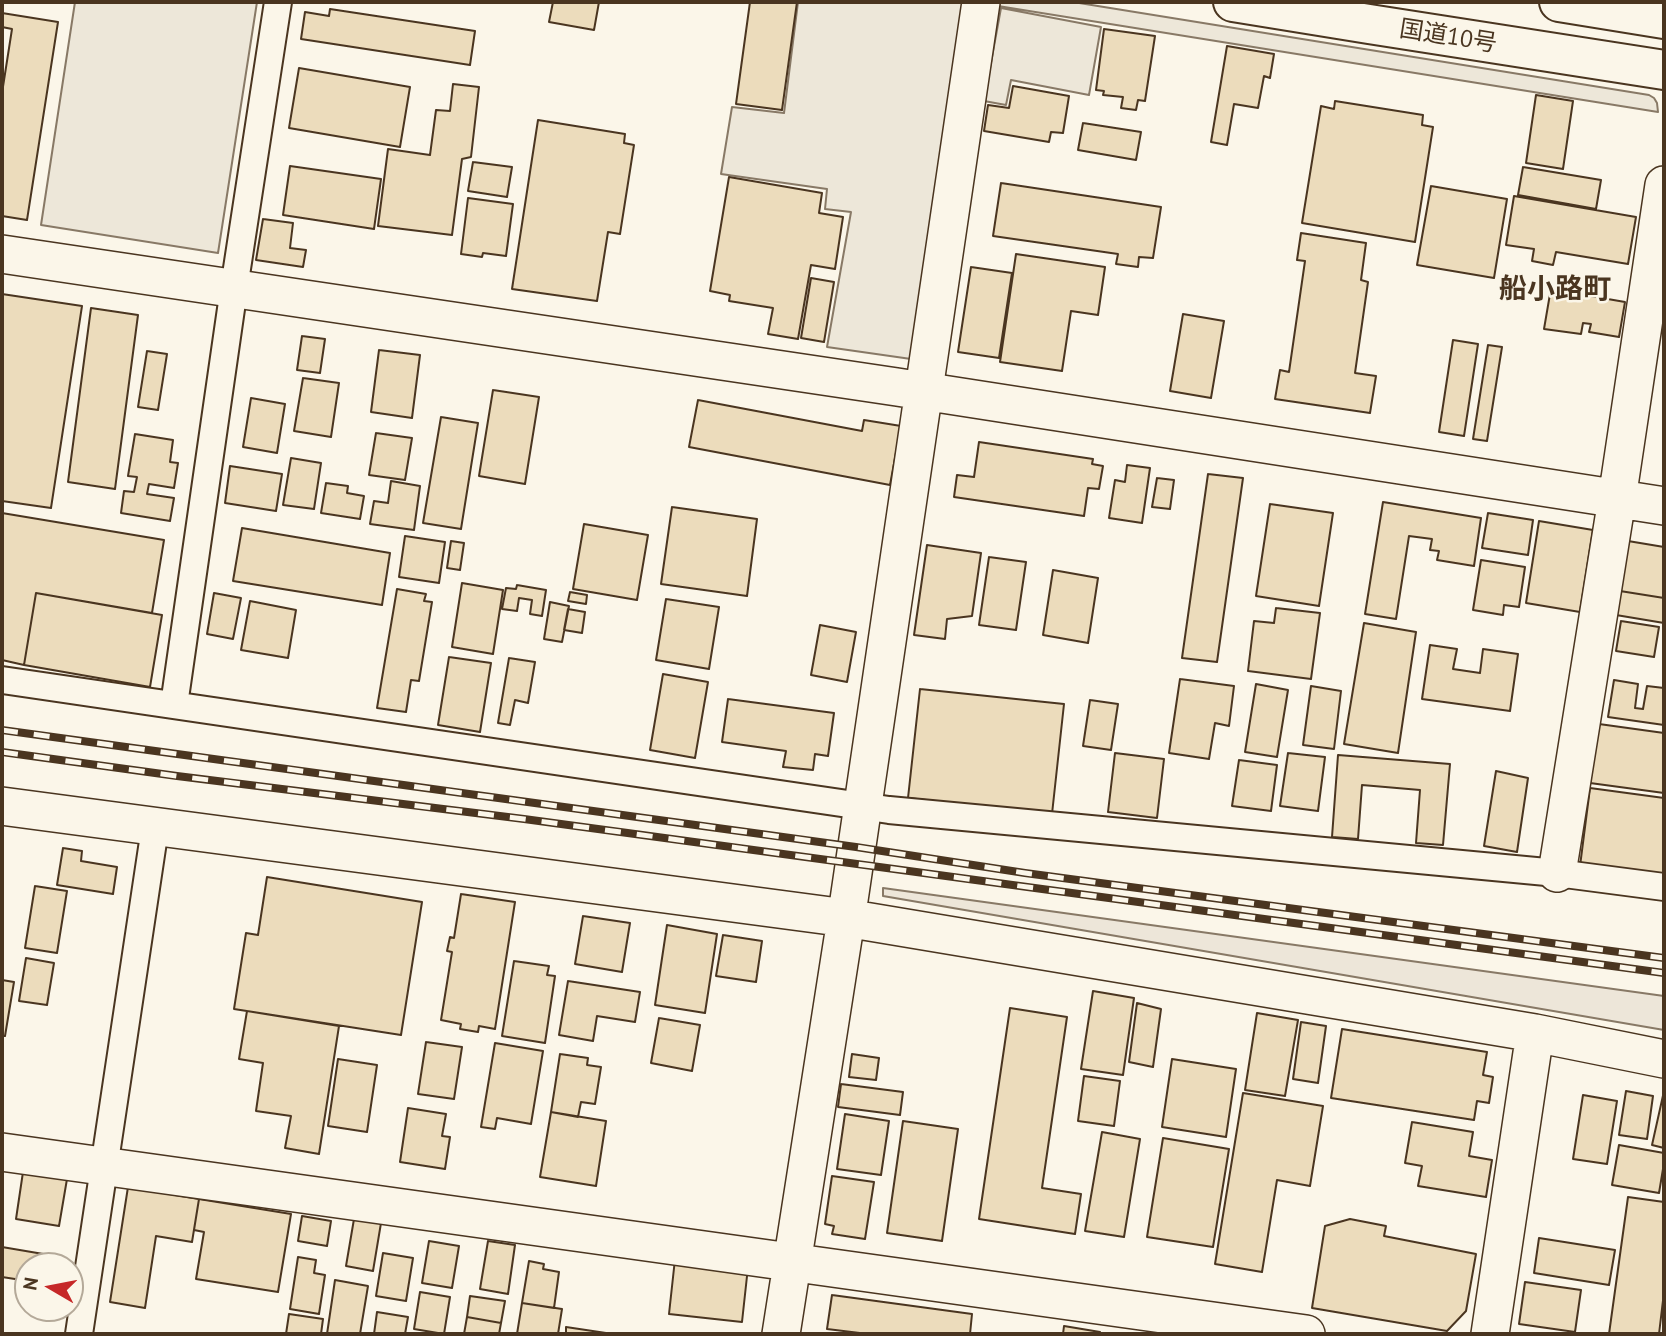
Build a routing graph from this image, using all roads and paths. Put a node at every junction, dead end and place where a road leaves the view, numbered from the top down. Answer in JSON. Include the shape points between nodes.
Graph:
{"nodes":[{"id":1,"x":278,"y":2,"type":"edge"},
{"id":2,"x":981,"y":2,"type":"edge"},
{"id":3,"x":1233,"y":2,"type":"edge"},
{"id":4,"x":1559,"y":2,"type":"edge"},
{"id":5,"x":1664,"y":19,"type":"edge"},
{"id":6,"x":1664,"y":70,"type":"edge"},
{"id":7,"x":1664,"y":185,"type":"edge"},
{"id":8,"x":2,"y":254,"type":"edge"},
{"id":9,"x":234,"y":288,"type":"junction"},
{"id":10,"x":924,"y":391,"type":"junction"},
{"id":11,"x":1617,"y":499,"type":"junction"},
{"id":12,"x":1664,"y":506,"type":"edge"},
{"id":13,"x":2,"y":680,"type":"edge"},
{"id":14,"x":174,"y":705,"type":"junction"},
{"id":15,"x":2,"y":806,"type":"edge"},
{"id":16,"x":862,"y":807,"type":"junction"},
{"id":17,"x":155,"y":828,"type":"junction"},
{"id":18,"x":1557,"y":873,"type":"junction"},
{"id":19,"x":1664,"y":887,"type":"edge"},
{"id":20,"x":846,"y":919,"type":"junction"},
{"id":21,"x":1535,"y":1033,"type":"junction"},
{"id":22,"x":1664,"y":1059,"type":"edge"},
{"id":23,"x":2,"y":1152,"type":"edge"},
{"id":24,"x":104,"y":1166,"type":"junction"},
{"id":25,"x":793,"y":1262,"type":"junction"},
{"id":26,"x":79,"y":1334,"type":"edge"},
{"id":27,"x":781,"y":1334,"type":"edge"},
{"id":28,"x":1306,"y":1334,"type":"edge"},
{"id":29,"x":1490,"y":1334,"type":"edge"}],
"edges":[{"from":1,"to":9,"type":"street"},
{"from":2,"to":10,"type":"street"},
{"from":3,"to":6,"type":"highway","name":"国道10号"},
{"from":4,"to":5,"type":"highway"},
{"from":7,"to":11,"type":"street"},
{"from":8,"to":9,"type":"street"},
{"from":9,"to":10,"type":"street"},
{"from":9,"to":14,"type":"street"},
{"from":10,"to":11,"type":"street"},
{"from":10,"to":16,"type":"street"},
{"from":11,"to":12,"type":"street"},
{"from":11,"to":18,"type":"street"},
{"from":13,"to":14,"type":"street"},
{"from":14,"to":16,"type":"street"},
{"from":15,"to":17,"type":"street"},
{"from":16,"to":18,"type":"street"},
{"from":16,"to":20,"type":"street"},
{"from":17,"to":20,"type":"street"},
{"from":17,"to":24,"type":"street"},
{"from":18,"to":19,"type":"street"},
{"from":20,"to":21,"type":"street"},
{"from":20,"to":25,"type":"street"},
{"from":21,"to":22,"type":"street"},
{"from":21,"to":29,"type":"street"},
{"from":23,"to":24,"type":"street"},
{"from":24,"to":25,"type":"street"},
{"from":24,"to":26,"type":"street"},
{"from":25,"to":27,"type":"street"},
{"from":25,"to":28,"type":"street"}]}
